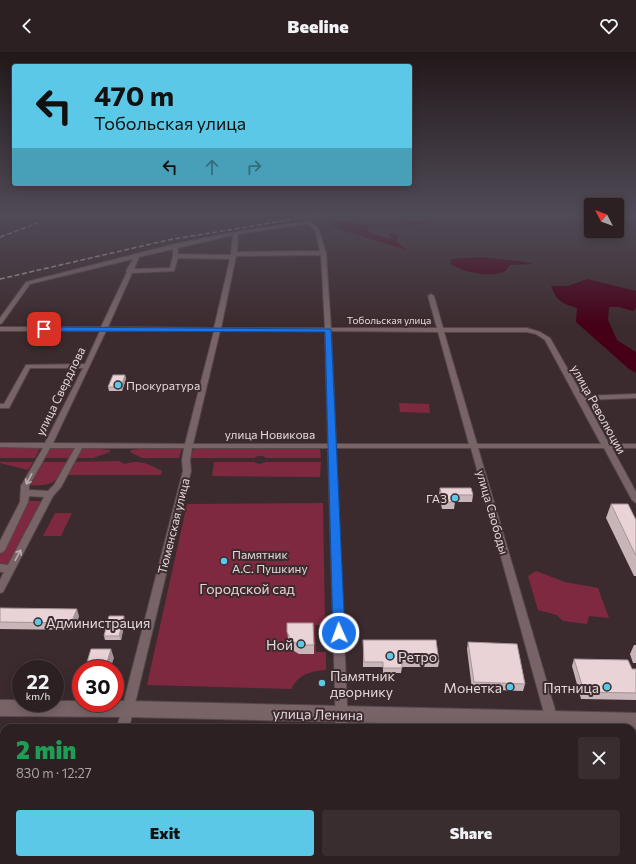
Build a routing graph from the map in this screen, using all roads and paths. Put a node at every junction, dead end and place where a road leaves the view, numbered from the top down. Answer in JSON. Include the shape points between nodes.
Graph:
{"nodes":[{"id":1,"x":157,"y":251,"type":"edge"},
{"id":2,"x":176,"y":251,"type":"edge"},
{"id":3,"x":234,"y":251,"type":"edge"},
{"id":4,"x":323,"y":253,"type":"joint"},
{"id":5,"x":137,"y":256,"type":"junction"},
{"id":6,"x":176,"y":256,"type":"junction"},
{"id":7,"x":234,"y":256,"type":"junction"},
{"id":8,"x":129,"y":271,"type":"junction"},
{"id":9,"x":431,"y":296,"type":"dead end"},
{"id":10,"x":0,"y":322,"type":"edge"},
{"id":11,"x":0,"y":329,"type":"edge"},
{"id":12,"x":104,"y":329,"type":"junction"},
{"id":13,"x":217,"y":330,"type":"junction"},
{"id":14,"x":328,"y":330,"type":"junction"},
{"id":15,"x":440,"y":330,"type":"junction"},
{"id":16,"x":538,"y":333,"type":"joint"},
{"id":17,"x":87,"y":366,"type":"junction"},
{"id":18,"x":636,"y":396,"type":"edge"},
{"id":19,"x":580,"y":398,"type":"junction"},
{"id":20,"x":0,"y":406,"type":"edge"},
{"id":21,"x":0,"y":445,"type":"edge"},
{"id":22,"x":48,"y":445,"type":"junction"},
{"id":23,"x":80,"y":445,"type":"junction"},
{"id":24,"x":188,"y":446,"type":"junction"},
{"id":25,"x":333,"y":446,"type":"junction"},
{"id":26,"x":606,"y":446,"type":"junction"},
{"id":27,"x":636,"y":446,"type":"edge"},
{"id":28,"x":475,"y":447,"type":"junction"},
{"id":29,"x":26,"y":493,"type":"junction"},
{"id":30,"x":50,"y":494,"type":"junction"},
{"id":31,"x":636,"y":500,"type":"edge"},
{"id":32,"x":0,"y":550,"type":"edge"},
{"id":33,"x":0,"y":568,"type":"edge"},
{"id":34,"x":10,"y":569,"type":"junction"},
{"id":35,"x":0,"y":589,"type":"edge"},
{"id":36,"x":0,"y":708,"type":"edge"},
{"id":37,"x":128,"y":709,"type":"junction"},
{"id":38,"x":342,"y":721,"type":"edge"},
{"id":39,"x":636,"y":721,"type":"edge"},
{"id":40,"x":124,"y":724,"type":"edge"},
{"id":41,"x":553,"y":724,"type":"edge"}],
"edges":[{"from":1,"to":5,"type":"street"},
{"from":2,"to":6,"type":"street"},
{"from":3,"to":7,"type":"street","name":"Тюменская улица"},
{"from":4,"to":7,"type":"street"},
{"from":4,"to":14,"type":"street"},
{"from":5,"to":8,"type":"street","name":"улица Свердлова"},
{"from":5,"to":10,"type":"street","via":[[28,283]]},
{"from":6,"to":7,"type":"street"},
{"from":6,"to":8,"type":"street","via":[[172,270]]},
{"from":7,"to":13,"type":"street","name":"Тюменская улица"},
{"from":8,"to":12,"type":"street","name":"улица Свердлова"},
{"from":9,"to":15,"type":"street","name":"улица Свободы"},
{"from":11,"to":12,"type":"street","name":"Тобольская улица"},
{"from":12,"to":13,"type":"street","name":"Тобольская улица"},
{"from":12,"to":17,"type":"street","name":"улица Свердлова"},
{"from":13,"to":14,"type":"street","name":"Тобольская улица"},
{"from":13,"to":24,"type":"street","name":"Тюменская улица"},
{"from":14,"to":15,"type":"street","name":"Тобольская улица"},
{"from":14,"to":25,"type":"street"},
{"from":15,"to":16,"type":"street","name":"Тобольская улица","via":[[527,330]]},
{"from":15,"to":28,"type":"street","name":"улица Свободы"},
{"from":16,"to":19,"type":"street","name":"улица Революции","via":[[548,339]]},
{"from":17,"to":20,"type":"street","via":[[28,366],[6,406]]},
{"from":17,"to":22,"type":"street","name":"улица Свердлова"},
{"from":18,"to":19,"type":"street"},
{"from":19,"to":26,"type":"street","name":"улица Революции"},
{"from":21,"to":22,"type":"street","name":"улица Новикова"},
{"from":22,"to":23,"type":"street","name":"улица Новикова"},
{"from":22,"to":29,"type":"street","name":"улица Свердлова","one_way":true,"via":[[25,486]]},
{"from":23,"to":24,"type":"street","name":"улица Новикова"},
{"from":23,"to":30,"type":"street","via":[[57,487]]},
{"from":24,"to":25,"type":"street","name":"улица Новикова"},
{"from":24,"to":37,"type":"street","name":"Тюменская улица","via":[[187,471]]},
{"from":25,"to":28,"type":"street","name":"улица Новикова"},
{"from":25,"to":38,"type":"street"},
{"from":26,"to":27,"type":"street","name":"улица Новикова"},
{"from":26,"to":28,"type":"street","name":"улица Новикова"},
{"from":26,"to":31,"type":"street","name":"улица Революции"},
{"from":28,"to":41,"type":"street","name":"улица Свободы"},
{"from":29,"to":30,"type":"street"},
{"from":29,"to":32,"type":"street","name":"улица Свердлова"},
{"from":34,"to":30,"type":"street","one_way":true},
{"from":33,"to":34,"type":"street"},
{"from":34,"to":35,"type":"street"},
{"from":36,"to":37,"type":"main road","name":"улица Ленина"},
{"from":37,"to":38,"type":"main road","name":"улица Ленина"},
{"from":37,"to":40,"type":"street","name":"Тюменская улица"},
{"from":38,"to":41,"type":"main road","name":"улица Ленина"},
{"from":39,"to":41,"type":"main road","name":"улица Ленина"}]}
